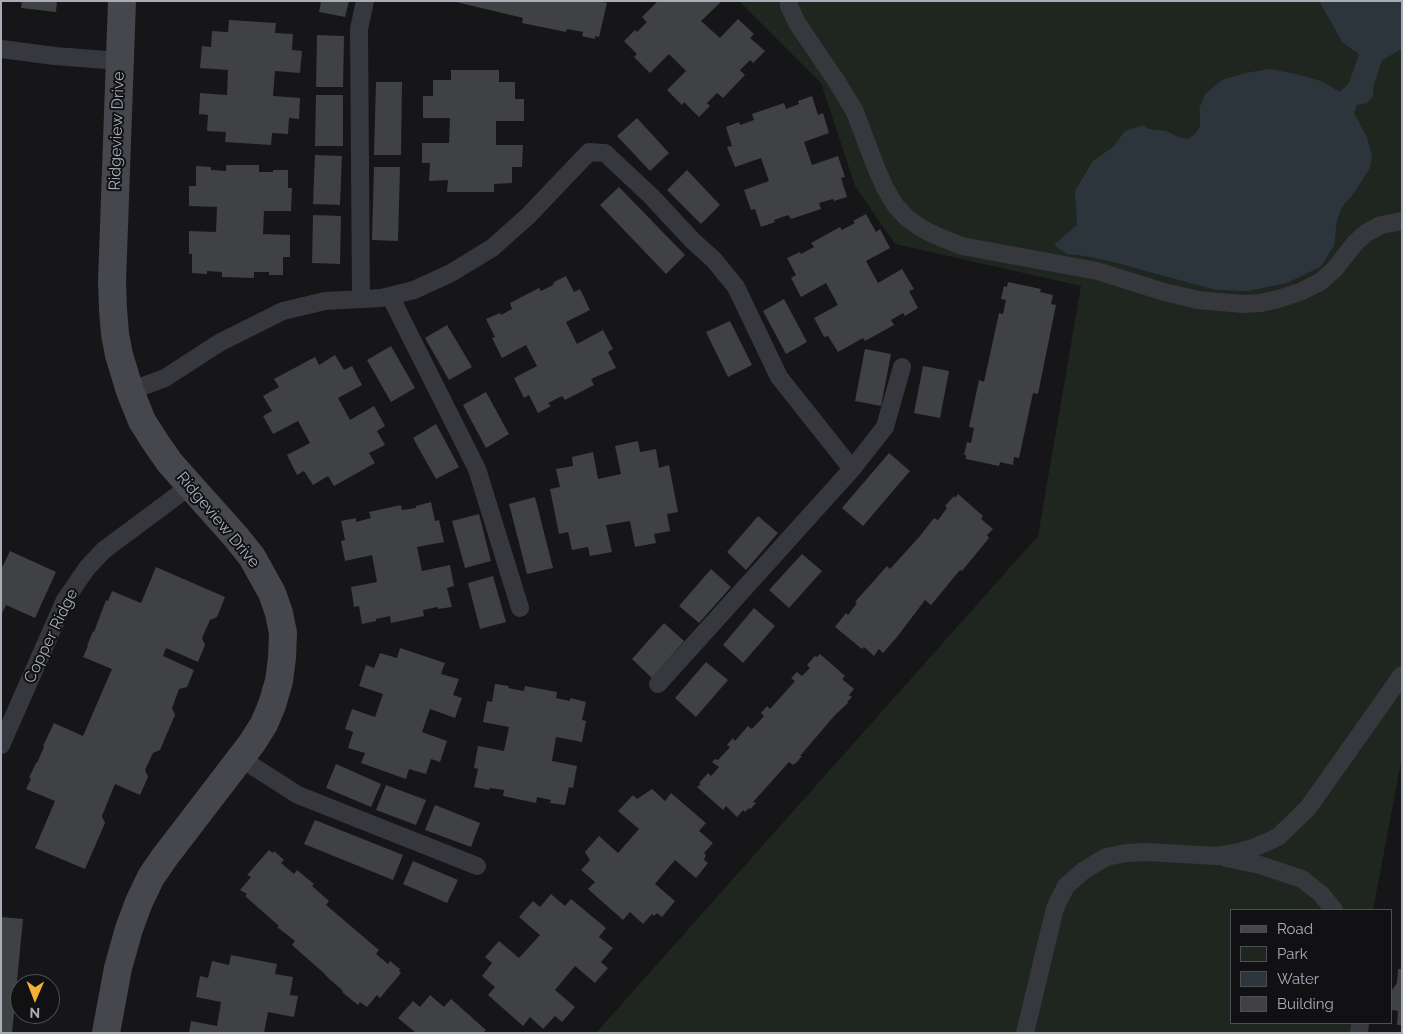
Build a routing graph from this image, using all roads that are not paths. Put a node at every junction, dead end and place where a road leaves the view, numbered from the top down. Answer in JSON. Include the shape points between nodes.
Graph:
{"nodes":[{"id":1,"x":122,"y":1,"type":"edge"},
{"id":2,"x":365,"y":1,"type":"edge"},
{"id":3,"x":789,"y":1,"type":"edge"},
{"id":4,"x":1,"y":49,"type":"edge"},
{"id":5,"x":119,"y":60,"type":"junction"},
{"id":6,"x":1402,"y":221,"type":"edge"},
{"id":7,"x":390,"y":296,"type":"junction"},
{"id":8,"x":360,"y":299,"type":"junction"},
{"id":9,"x":902,"y":367,"type":"dead end"},
{"id":10,"x":130,"y":391,"type":"junction"},
{"id":11,"x":852,"y":469,"type":"junction"},
{"id":12,"x":190,"y":486,"type":"junction"},
{"id":13,"x":520,"y":608,"type":"dead end"},
{"id":14,"x":1402,"y":676,"type":"edge"},
{"id":15,"x":658,"y":684,"type":"dead end"},
{"id":16,"x":1,"y":745,"type":"edge"},
{"id":17,"x":240,"y":758,"type":"junction"},
{"id":18,"x":1216,"y":856,"type":"junction"},
{"id":19,"x":478,"y":866,"type":"dead end"},
{"id":20,"x":1333,"y":909,"type":"edge"},
{"id":21,"x":106,"y":1033,"type":"edge"},
{"id":22,"x":1025,"y":1033,"type":"edge"}],
"edges":[{"from":1,"to":5,"type":"street","name":"Ridgeview Drive"},
{"from":2,"to":8,"type":"lane","via":[[359,29]]},
{"from":3,"to":6,"type":"lane","via":[[797,23],[855,112],[875,165],[895,205],[921,228],[962,246],[1098,271],[1198,300],[1261,303],[1300,292],[1320,282],[1366,233],[1380,225]]},
{"from":4,"to":5,"type":"lane"},
{"from":5,"to":10,"type":"street","name":"Ridgeview Drive","via":[[113,309],[119,355]]},
{"from":7,"to":8,"type":"lane"},
{"from":7,"to":11,"type":"lane","via":[[414,290],[451,273],[492,248],[528,216],[589,152],[606,152],[714,260],[736,287],[779,378]]},
{"from":7,"to":13,"type":"lane","via":[[477,469]]},
{"from":8,"to":10,"type":"lane","via":[[325,301],[283,311],[219,343],[165,378]]},
{"from":9,"to":11,"type":"lane","via":[[885,427]]},
{"from":10,"to":12,"type":"street","name":"Ridgeview Drive","via":[[142,421]]},
{"from":11,"to":15,"type":"lane"},
{"from":12,"to":16,"type":"lane","name":"Copper Ridge","via":[[104,550],[87,568],[65,600]]},
{"from":12,"to":17,"type":"street","name":"Ridgeview Drive","via":[[252,557],[272,593],[281,620],[282,658],[272,705],[264,724]]},
{"from":14,"to":18,"type":"lane","via":[[1308,808],[1278,837],[1235,854]]},
{"from":17,"to":19,"type":"lane","via":[[298,795]]},
{"from":17,"to":21,"type":"street","name":"Ridgeview Drive","via":[[164,858],[138,902],[118,968]]},
{"from":18,"to":20,"type":"lane","via":[[1260,865],[1302,879]]},
{"from":18,"to":22,"type":"lane","via":[[1126,853],[1106,857],[1066,886],[1055,908]]}]}
